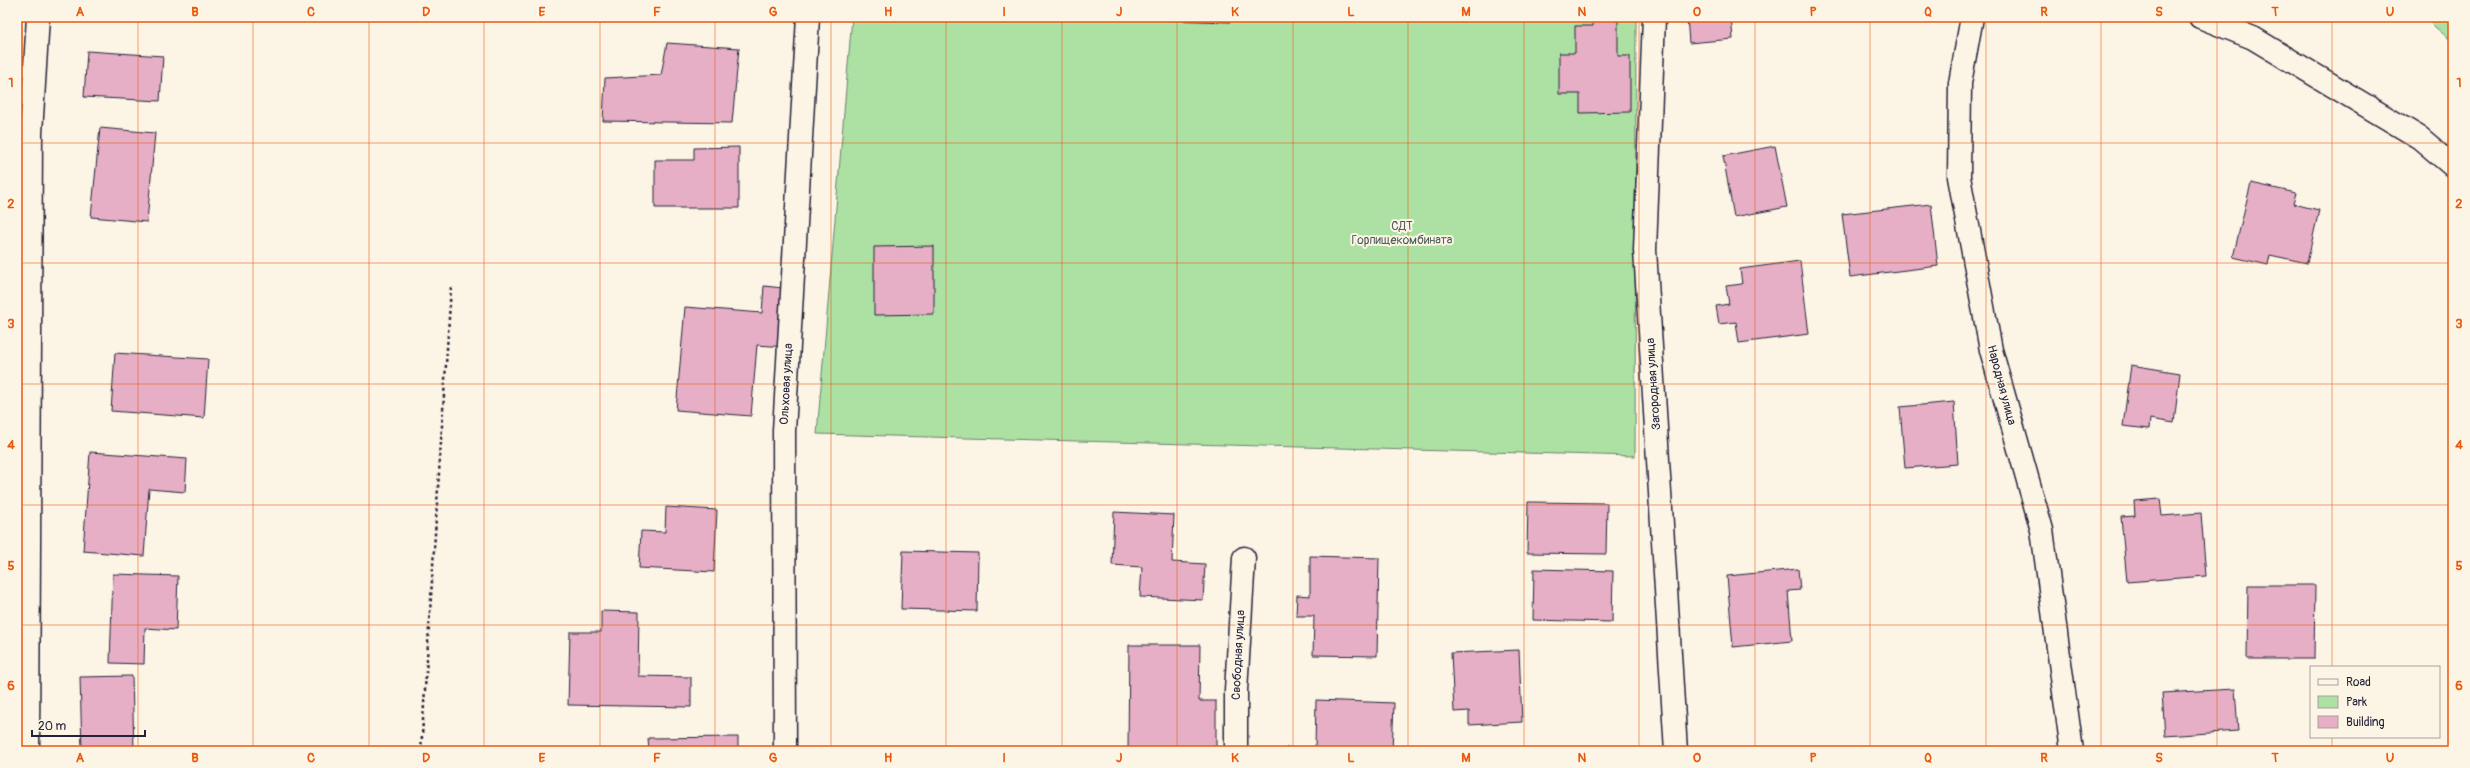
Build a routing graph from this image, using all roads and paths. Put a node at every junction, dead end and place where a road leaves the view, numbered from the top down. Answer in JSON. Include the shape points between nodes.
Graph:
{"nodes":[{"id":1,"x":38,"y":17,"type":"edge"},
{"id":2,"x":808,"y":17,"type":"edge"},
{"id":3,"x":1654,"y":17,"type":"edge"},
{"id":4,"x":1972,"y":17,"type":"edge"},
{"id":5,"x":2200,"y":17,"type":"edge"},
{"id":6,"x":2453,"y":166,"type":"edge"},
{"id":7,"x":451,"y":287,"type":"dead end"},
{"id":8,"x":1244,"y":558,"type":"dead end"},
{"id":9,"x":28,"y":751,"type":"edge"},
{"id":10,"x":421,"y":751,"type":"edge"},
{"id":11,"x":785,"y":751,"type":"edge"},
{"id":12,"x":1236,"y":751,"type":"edge"},
{"id":13,"x":1676,"y":751,"type":"edge"},
{"id":14,"x":2072,"y":751,"type":"edge"}],
"edges":[{"from":1,"to":9,"type":"street","via":[[31,133]]},
{"from":2,"to":11,"type":"street","name":"Ольховая улица","via":[[784,431]]},
{"from":3,"to":13,"type":"street","name":"Загородная улица","via":[[1645,250]]},
{"from":4,"to":14,"type":"street","name":"Народная улица","via":[[1960,84],[1959,177],[1991,350],[2042,530]]},
{"from":5,"to":6,"type":"street","via":[[2253,38],[2420,138]]},
{"from":7,"to":10,"type":"path"},
{"from":8,"to":12,"type":"street","name":"Свободная улица","via":[[1236,690]]}]}
